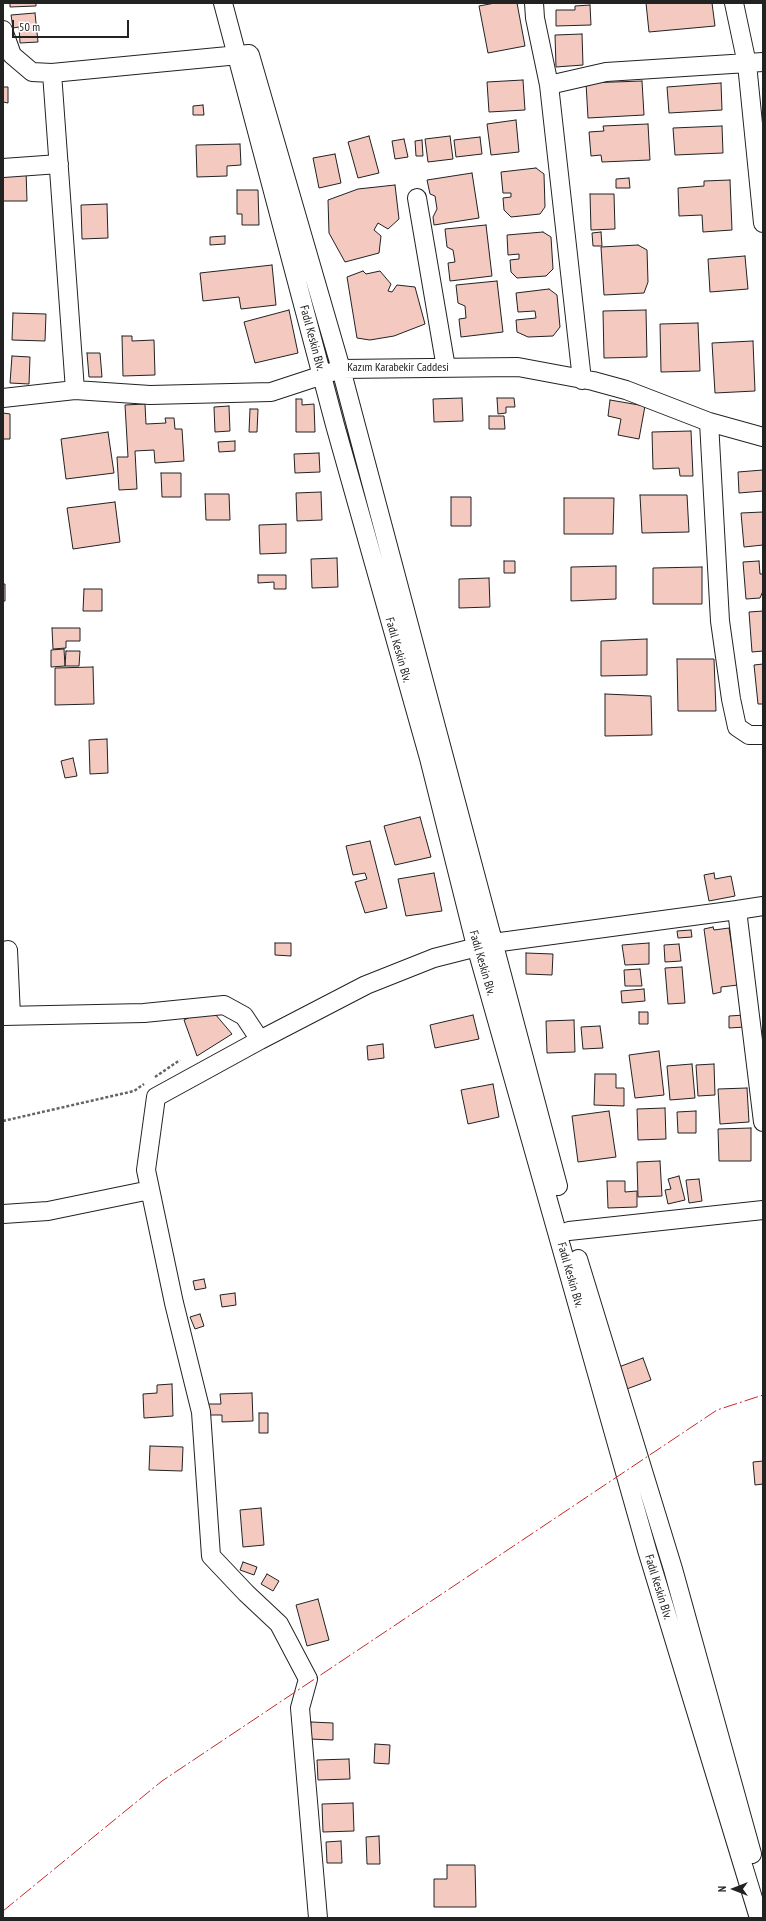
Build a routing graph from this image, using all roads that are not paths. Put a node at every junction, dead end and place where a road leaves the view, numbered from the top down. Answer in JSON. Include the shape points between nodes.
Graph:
{"nodes":[{"id":1,"x":224,"y":3,"type":"edge"},
{"id":2,"x":236,"y":3,"type":"edge"},
{"id":3,"x":534,"y":3,"type":"edge"},
{"id":4,"x":734,"y":3,"type":"edge"},
{"id":5,"x":3,"y":30,"type":"edge"},
{"id":6,"x":243,"y":54,"type":"junction"},
{"id":7,"x":755,"y":63,"type":"edge"},
{"id":8,"x":52,"y":73,"type":"junction"},
{"id":9,"x":549,"y":85,"type":"junction"},
{"id":10,"x":59,"y":164,"type":"junction"},
{"id":11,"x":3,"y":168,"type":"edge"},
{"id":12,"x":417,"y":198,"type":"dead end"},
{"id":13,"x":763,"y":223,"type":"edge"},
{"id":14,"x":446,"y":368,"type":"junction"},
{"id":15,"x":341,"y":369,"type":"junction"},
{"id":16,"x":322,"y":374,"type":"junction"},
{"id":17,"x":582,"y":380,"type":"junction"},
{"id":18,"x":76,"y":390,"type":"junction"},
{"id":19,"x":3,"y":398,"type":"edge"},
{"id":20,"x":709,"y":422,"type":"junction"},
{"id":21,"x":763,"y":437,"type":"edge"},
{"id":22,"x":763,"y":735,"type":"edge"},
{"id":23,"x":763,"y":906,"type":"edge"},
{"id":24,"x":737,"y":910,"type":"junction"},
{"id":25,"x":484,"y":944,"type":"junction"},
{"id":26,"x":3,"y":951,"type":"edge"},
{"id":27,"x":7,"y":1016,"type":"edge"},
{"id":28,"x":260,"y":1040,"type":"junction"},
{"id":29,"x":763,"y":1122,"type":"edge"},
{"id":30,"x":150,"y":1190,"type":"junction"},
{"id":31,"x":763,"y":1210,"type":"edge"},
{"id":32,"x":3,"y":1214,"type":"edge"},
{"id":33,"x":569,"y":1231,"type":"junction"},
{"id":34,"x":763,"y":1894,"type":"edge"},
{"id":35,"x":318,"y":1918,"type":"edge"},
{"id":36,"x":759,"y":1918,"type":"edge"}],
"edges":[{"from":1,"to":6,"type":"street","name":"Fadıl Keskin Blv."},
{"from":2,"to":6,"type":"street","name":"Fadıl Keskin Blv."},
{"from":3,"to":9,"type":"street"},
{"from":4,"to":7,"type":"street"},
{"from":5,"to":8,"type":"street","via":[[12,55],[32,72]]},
{"from":6,"to":8,"type":"street"},
{"from":6,"to":15,"type":"street","name":"Fadıl Keskin Blv."},
{"from":6,"to":16,"type":"street","name":"Fadıl Keskin Blv."},
{"from":7,"to":9,"type":"street","via":[[606,72]]},
{"from":7,"to":13,"type":"street"},
{"from":8,"to":10,"type":"street"},
{"from":9,"to":17,"type":"street"},
{"from":10,"to":11,"type":"street"},
{"from":10,"to":18,"type":"street"},
{"from":12,"to":14,"type":"street"},
{"from":14,"to":15,"type":"street","name":"Kazım Karabekir Caddesi"},
{"from":14,"to":17,"type":"street","name":"Kazım Karabekir Caddesi","via":[[518,367]]},
{"from":15,"to":16,"type":"street","name":"Kazım Karabekir Caddesi"},
{"from":15,"to":25,"type":"street","name":"Fadıl Keskin Blv."},
{"from":16,"to":18,"type":"street","name":"Kazım Karabekir Caddesi","via":[[271,392],[150,395]]},
{"from":16,"to":25,"type":"street","name":"Fadıl Keskin Blv.","via":[[429,758]]},
{"from":17,"to":20,"type":"street","name":"Kazım Karabekir Caddesi","via":[[626,390]]},
{"from":18,"to":19,"type":"street","name":"Kazım Karabekir Caddesi"},
{"from":20,"to":21,"type":"street","name":"Kazım Karabekir Caddesi"},
{"from":20,"to":22,"type":"street","via":[[720,621],[731,699],[737,727],[749,734]]},
{"from":23,"to":24,"type":"street"},
{"from":24,"to":25,"type":"street"},
{"from":24,"to":29,"type":"street"},
{"from":25,"to":28,"type":"street","via":[[434,958],[366,985]]},
{"from":25,"to":33,"type":"street","name":"Fadıl Keskin Blv."},
{"from":25,"to":36,"type":"street","name":"Fadıl Keskin Blv.","via":[[513,1071],[647,1550]]},
{"from":26,"to":27,"type":"street","via":[[8,950]]},
{"from":27,"to":28,"type":"street","via":[[144,1013],[224,1005],[244,1016]]},
{"from":28,"to":30,"type":"street","via":[[156,1097],[146,1170]]},
{"from":30,"to":32,"type":"street","via":[[48,1211]]},
{"from":30,"to":35,"type":"street","via":[[201,1412],[212,1556],[279,1624],[308,1679],[300,1708]]},
{"from":31,"to":33,"type":"street"},
{"from":33,"to":34,"type":"street","name":"Fadıl Keskin Blv.","via":[[673,1569]]}]}
